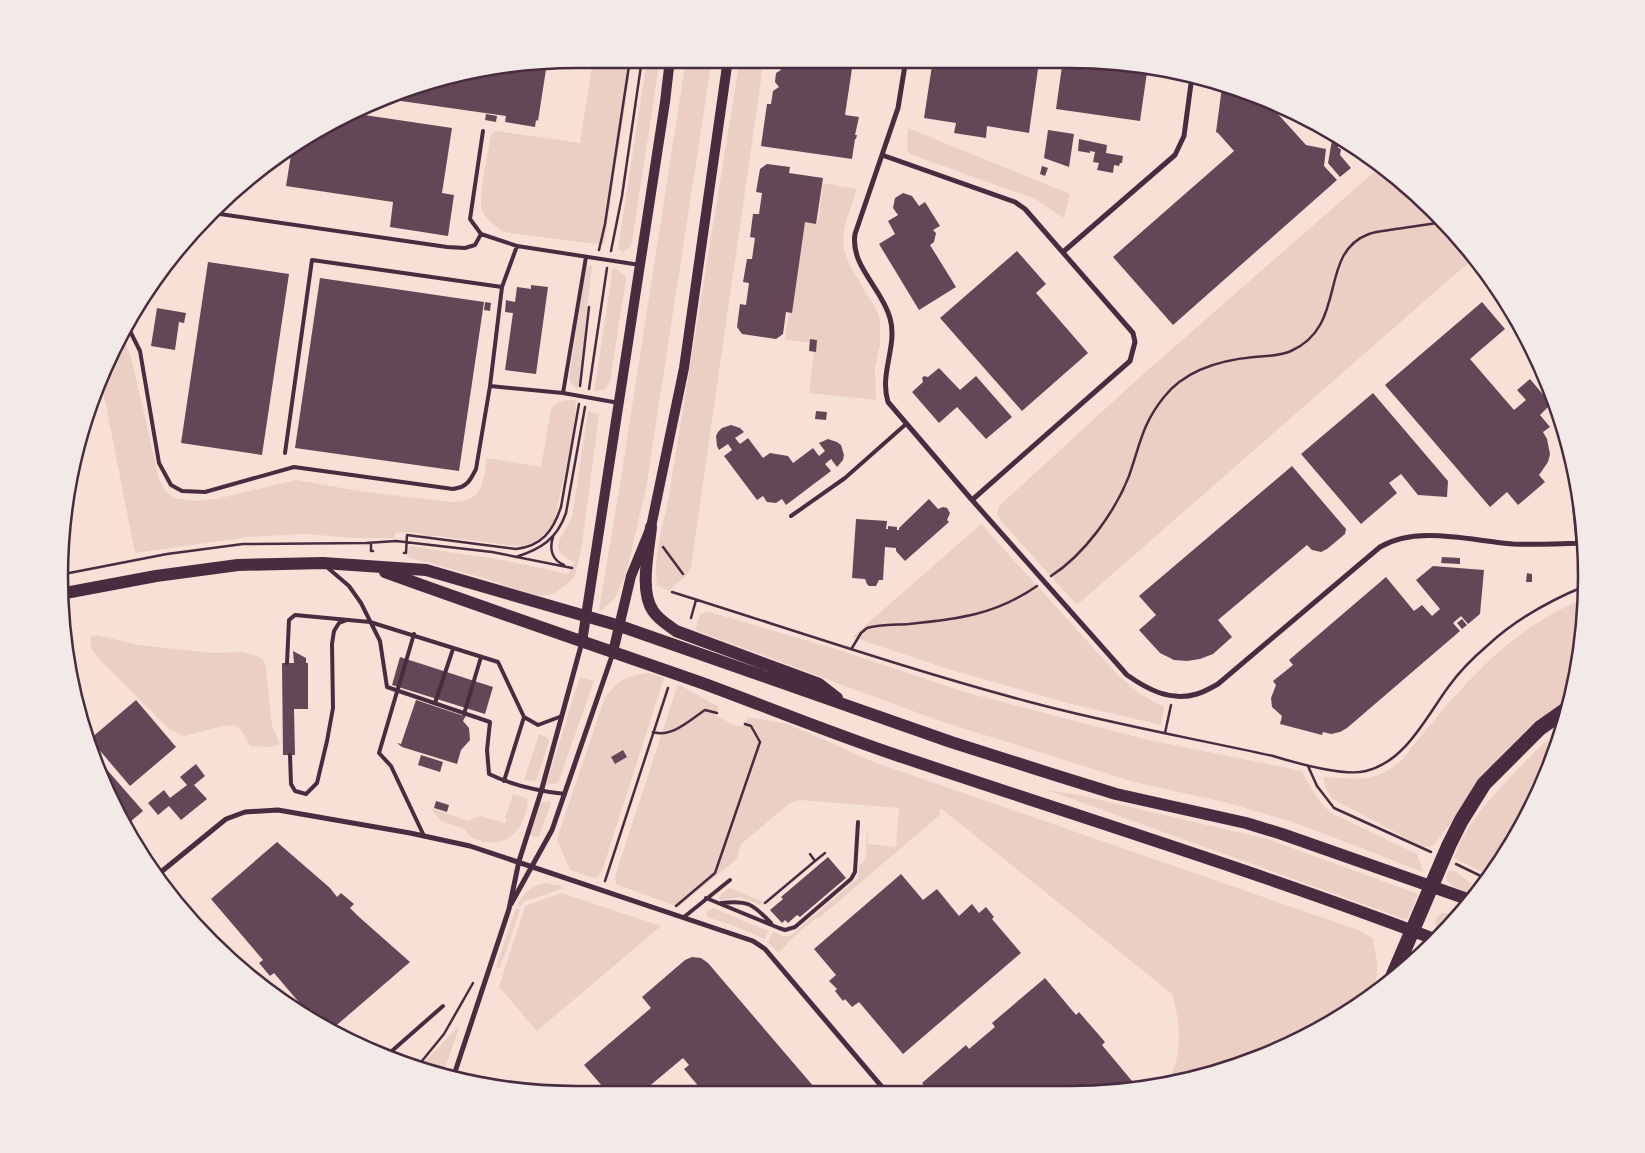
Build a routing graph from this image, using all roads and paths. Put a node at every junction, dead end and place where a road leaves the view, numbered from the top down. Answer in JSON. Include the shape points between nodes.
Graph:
{"nodes":[{"id":1,"x":629,"y":68,"type":"edge"},
{"id":2,"x":641,"y":68,"type":"edge"},
{"id":3,"x":669,"y":68,"type":"edge"},
{"id":4,"x":727,"y":68,"type":"edge"},
{"id":5,"x":905,"y":68,"type":"edge"},
{"id":6,"x":1191,"y":83,"type":"edge"},
{"id":7,"x":483,"y":131,"type":"dead end"},
{"id":8,"x":882,"y":155,"type":"junction"},
{"id":9,"x":220,"y":214,"type":"edge"},
{"id":10,"x":1434,"y":224,"type":"edge"},
{"id":11,"x":481,"y":234,"type":"junction"},
{"id":12,"x":517,"y":246,"type":"junction"},
{"id":13,"x":1063,"y":252,"type":"junction"},
{"id":14,"x":598,"y":255,"type":"dead end"},
{"id":15,"x":586,"y":256,"type":"junction"},
{"id":16,"x":609,"y":260,"type":"junction"},
{"id":17,"x":640,"y":265,"type":"junction"},
{"id":18,"x":502,"y":287,"type":"junction"},
{"id":19,"x":589,"y":303,"type":"dead end"},
{"id":20,"x":130,"y":332,"type":"edge"},
{"id":21,"x":490,"y":386,"type":"junction"},
{"id":22,"x":563,"y":393,"type":"junction"},
{"id":23,"x":580,"y":396,"type":"junction"},
{"id":24,"x":587,"y":398,"type":"junction"},
{"id":25,"x":619,"y":404,"type":"junction"},
{"id":26,"x":906,"y":424,"type":"junction"},
{"id":27,"x":285,"y":453,"type":"dead end"},
{"id":28,"x":972,"y":500,"type":"junction"},
{"id":29,"x":791,"y":516,"type":"dead end"},
{"id":30,"x":651,"y":533,"type":"junction"},
{"id":31,"x":553,"y":537,"type":"junction"},
{"id":32,"x":396,"y":541,"type":"dead end"},
{"id":33,"x":407,"y":542,"type":"junction"},
{"id":34,"x":371,"y":543,"type":"dead end"},
{"id":35,"x":1576,"y":543,"type":"edge"},
{"id":36,"x":373,"y":551,"type":"dead end"},
{"id":37,"x":404,"y":553,"type":"dead end"},
{"id":38,"x":516,"y":557,"type":"junction"},
{"id":39,"x":323,"y":563,"type":"junction"},
{"id":40,"x":370,"y":566,"type":"junction"},
{"id":41,"x":568,"y":567,"type":"junction"},
{"id":42,"x":572,"y":568,"type":"dead end"},
{"id":43,"x":683,"y":574,"type":"dead end"},
{"id":44,"x":1043,"y":582,"type":"junction"},
{"id":45,"x":1577,"y":590,"type":"edge"},
{"id":46,"x":68,"y":591,"type":"edge"},
{"id":47,"x":672,"y":592,"type":"dead end"},
{"id":48,"x":696,"y":600,"type":"junction"},
{"id":49,"x":587,"y":617,"type":"junction"},
{"id":50,"x":691,"y":618,"type":"dead end"},
{"id":51,"x":348,"y":620,"type":"junction"},
{"id":52,"x":370,"y":622,"type":"junction"},
{"id":53,"x":620,"y":626,"type":"junction"},
{"id":54,"x":414,"y":634,"type":"junction"},
{"id":55,"x":582,"y":642,"type":"junction"},
{"id":56,"x":453,"y":648,"type":"junction"},
{"id":57,"x":852,"y":648,"type":"junction"},
{"id":58,"x":613,"y":652,"type":"junction"},
{"id":59,"x":481,"y":657,"type":"junction"},
{"id":60,"x":287,"y":663,"type":"dead end"},
{"id":61,"x":668,"y":688,"type":"dead end"},
{"id":62,"x":396,"y":690,"type":"junction"},
{"id":63,"x":1173,"y":696,"type":"junction"},
{"id":64,"x":435,"y":704,"type":"junction"},
{"id":65,"x":847,"y":705,"type":"junction"},
{"id":66,"x":717,"y":713,"type":"dead end"},
{"id":67,"x":464,"y":714,"type":"junction"},
{"id":68,"x":562,"y":716,"type":"junction"},
{"id":69,"x":1558,"y":716,"type":"edge"},
{"id":70,"x":524,"y":717,"type":"junction"},
{"id":71,"x":745,"y":724,"type":"dead end"},
{"id":72,"x":654,"y":732,"type":"junction"},
{"id":73,"x":1165,"y":733,"type":"junction"},
{"id":74,"x":290,"y":755,"type":"dead end"},
{"id":75,"x":1308,"y":766,"type":"junction"},
{"id":76,"x":504,"y":781,"type":"junction"},
{"id":77,"x":541,"y":792,"type":"junction"},
{"id":78,"x":565,"y":794,"type":"junction"},
{"id":79,"x":858,"y":822,"type":"dead end"},
{"id":80,"x":424,"y":836,"type":"junction"},
{"id":81,"x":825,"y":853,"type":"dead end"},
{"id":82,"x":810,"y":854,"type":"dead end"},
{"id":83,"x":1443,"y":858,"type":"junction"},
{"id":84,"x":519,"y":861,"type":"junction"},
{"id":85,"x":815,"y":861,"type":"junction"},
{"id":86,"x":533,"y":866,"type":"junction"},
{"id":87,"x":162,"y":871,"type":"edge"},
{"id":88,"x":1480,"y":875,"type":"edge"},
{"id":89,"x":730,"y":880,"type":"dead end"},
{"id":90,"x":1432,"y":888,"type":"junction"},
{"id":91,"x":602,"y":890,"type":"junction"},
{"id":92,"x":706,"y":898,"type":"junction"},
{"id":93,"x":1463,"y":898,"type":"edge"},
{"id":94,"x":719,"y":904,"type":"junction"},
{"id":95,"x":509,"y":909,"type":"junction"},
{"id":96,"x":669,"y":912,"type":"junction"},
{"id":97,"x":684,"y":918,"type":"junction"},
{"id":98,"x":773,"y":926,"type":"junction"},
{"id":99,"x":1413,"y":931,"type":"junction"},
{"id":100,"x":1428,"y":936,"type":"edge"},
{"id":101,"x":1399,"y":963,"type":"edge"},
{"id":102,"x":488,"y":970,"type":"junction"},
{"id":103,"x":443,"y":1006,"type":"dead end"},
{"id":104,"x":392,"y":1051,"type":"edge"},
{"id":105,"x":422,"y":1061,"type":"edge"},
{"id":106,"x":455,"y":1071,"type":"edge"},
{"id":107,"x":881,"y":1086,"type":"edge"}],
"edges":[{"from":1,"to":14,"type":"path"},
{"from":2,"to":16,"type":"path"},
{"from":3,"to":17,"type":"main road"},
{"from":4,"to":30,"type":"main road","via":[[684,368]]},
{"from":5,"to":8,"type":"street","via":[[898,108]]},
{"from":6,"to":13,"type":"street","via":[[1184,136],[1175,155]]},
{"from":7,"to":11,"type":"lane","via":[[470,219]]},
{"from":8,"to":13,"type":"street","via":[[1015,202]]},
{"from":8,"to":26,"type":"street","via":[[853,243],[855,254],[890,315],[893,333],[885,393],[888,402]]},
{"from":9,"to":11,"type":"lane","via":[[447,247],[475,245]]},
{"from":10,"to":44,"type":"path","via":[[1369,234],[1348,249],[1338,266],[1323,322],[1312,336],[1291,351],[1223,361],[1183,379],[1165,395],[1138,442],[1128,476],[1110,514],[1078,552]]},
{"from":11,"to":12,"type":"lane"},
{"from":12,"to":15,"type":"lane"},
{"from":12,"to":18,"type":"lane"},
{"from":13,"to":28,"type":"street","via":[[1133,333],[1135,342],[1130,361]]},
{"from":15,"to":16,"type":"lane"},
{"from":15,"to":22,"type":"lane"},
{"from":16,"to":17,"type":"lane"},
{"from":16,"to":24,"type":"path"},
{"from":17,"to":25,"type":"main road"},
{"from":18,"to":21,"type":"lane"},
{"from":18,"to":27,"type":"lane","via":[[312,260]]},
{"from":19,"to":23,"type":"path"},
{"from":20,"to":21,"type":"lane","via":[[140,351],[159,463],[172,485],[182,491],[205,492],[294,467],[463,488],[476,469]]},
{"from":21,"to":22,"type":"lane"},
{"from":22,"to":23,"type":"lane"},
{"from":23,"to":24,"type":"lane"},
{"from":23,"to":33,"type":"path","via":[[561,507],[550,532],[527,548],[516,549],[407,535]]},
{"from":24,"to":25,"type":"lane"},
{"from":24,"to":31,"type":"path","via":[[566,514]]},
{"from":25,"to":49,"type":"main road"},
{"from":26,"to":28,"type":"street"},
{"from":26,"to":29,"type":"lane","via":[[845,478]]},
{"from":28,"to":44,"type":"street"},
{"from":30,"to":43,"type":"path"},
{"from":30,"to":53,"type":"main road","via":[[632,576]]},
{"from":30,"to":65,"type":"main road","via":[[646,581],[652,610],[662,621],[676,631],[819,684]]},
{"from":31,"to":38,"type":"path","via":[[534,551]]},
{"from":31,"to":41,"type":"path","via":[[552,552],[558,563]]},
{"from":32,"to":33,"type":"path"},
{"from":33,"to":37,"type":"path"},
{"from":33,"to":38,"type":"path"},
{"from":34,"to":36,"type":"path","via":[[370,551]]},
{"from":35,"to":63,"type":"street","via":[[1514,544],[1421,535],[1402,537],[1380,547],[1218,684],[1196,694]]},
{"from":38,"to":41,"type":"path"},
{"from":39,"to":40,"type":"main road"},
{"from":39,"to":46,"type":"main road","via":[[238,564]]},
{"from":39,"to":52,"type":"lane","via":[[349,586]]},
{"from":40,"to":49,"type":"main road","via":[[426,570]]},
{"from":40,"to":55,"type":"main road"},
{"from":41,"to":42,"type":"path"},
{"from":44,"to":57,"type":"path","via":[[994,610],[867,628]]},
{"from":44,"to":63,"type":"street","via":[[1127,675],[1159,694]]},
{"from":45,"to":75,"type":"path","via":[[1536,611],[1488,645],[1450,684],[1404,749],[1382,765],[1364,772]]},
{"from":47,"to":48,"type":"path"},
{"from":48,"to":50,"type":"path"},
{"from":48,"to":57,"type":"path"},
{"from":49,"to":53,"type":"main road"},
{"from":49,"to":55,"type":"main road"},
{"from":51,"to":52,"type":"lane"},
{"from":51,"to":60,"type":"lane","via":[[295,615],[289,620]]},
{"from":51,"to":74,"type":"lane","via":[[339,623],[334,631],[332,708],[327,741],[317,783],[306,794],[294,791],[291,784]]},
{"from":52,"to":54,"type":"lane"},
{"from":52,"to":62,"type":"lane","via":[[380,641],[388,688]]},
{"from":53,"to":58,"type":"main road"},
{"from":53,"to":65,"type":"main road"},
{"from":54,"to":56,"type":"lane"},
{"from":54,"to":62,"type":"lane"},
{"from":55,"to":58,"type":"main road"},
{"from":55,"to":68,"type":"street"},
{"from":56,"to":59,"type":"lane"},
{"from":56,"to":64,"type":"lane"},
{"from":57,"to":73,"type":"path","via":[[918,671],[1028,702]]},
{"from":58,"to":78,"type":"street"},
{"from":58,"to":99,"type":"main road","via":[[899,756],[1137,834]]},
{"from":59,"to":67,"type":"lane"},
{"from":59,"to":70,"type":"lane","via":[[498,662]]},
{"from":61,"to":72,"type":"path"},
{"from":62,"to":64,"type":"lane"},
{"from":62,"to":80,"type":"lane","via":[[379,753],[392,766]]},
{"from":63,"to":73,"type":"path"},
{"from":64,"to":67,"type":"lane"},
{"from":65,"to":90,"type":"main road","via":[[1116,794],[1282,834]]},
{"from":66,"to":72,"type":"path","via":[[705,710],[674,730],[661,734]]},
{"from":67,"to":76,"type":"lane","via":[[490,722],[489,774]]},
{"from":68,"to":70,"type":"lane","via":[[538,725]]},
{"from":68,"to":77,"type":"street"},
{"from":69,"to":83,"type":"highway","via":[[1540,728],[1484,784]]},
{"from":70,"to":76,"type":"lane"},
{"from":71,"to":96,"type":"path","via":[[751,726],[760,742],[715,873]]},
{"from":72,"to":91,"type":"path"},
{"from":73,"to":75,"type":"path"},
{"from":75,"to":83,"type":"path","via":[[1317,786],[1334,808]]},
{"from":76,"to":77,"type":"lane"},
{"from":77,"to":78,"type":"lane"},
{"from":77,"to":84,"type":"street"},
{"from":78,"to":86,"type":"street","via":[[552,830]]},
{"from":79,"to":98,"type":"lane","via":[[855,872],[851,879],[795,927],[785,930]]},
{"from":80,"to":84,"type":"street"},
{"from":80,"to":87,"type":"street","via":[[278,810],[245,812],[226,819]]},
{"from":81,"to":85,"type":"path"},
{"from":82,"to":85,"type":"path"},
{"from":83,"to":88,"type":"path"},
{"from":83,"to":90,"type":"highway"},
{"from":84,"to":86,"type":"street"},
{"from":84,"to":95,"type":"street"},
{"from":85,"to":98,"type":"path","via":[[765,903],[776,919]]},
{"from":86,"to":91,"type":"street"},
{"from":86,"to":95,"type":"street"},
{"from":89,"to":92,"type":"lane"},
{"from":90,"to":93,"type":"main road"},
{"from":90,"to":99,"type":"highway"},
{"from":91,"to":96,"type":"street"},
{"from":92,"to":94,"type":"lane"},
{"from":92,"to":97,"type":"lane"},
{"from":94,"to":98,"type":"lane"},
{"from":94,"to":98,"type":"lane","via":[[739,901],[757,908]]},
{"from":95,"to":102,"type":"street"},
{"from":96,"to":97,"type":"street"},
{"from":97,"to":107,"type":"street","via":[[740,936],[765,950]]},
{"from":99,"to":100,"type":"main road"},
{"from":99,"to":101,"type":"highway"},
{"from":102,"to":105,"type":"path","via":[[471,984],[444,1034]]},
{"from":102,"to":106,"type":"street"},
{"from":103,"to":104,"type":"lane"}]}
